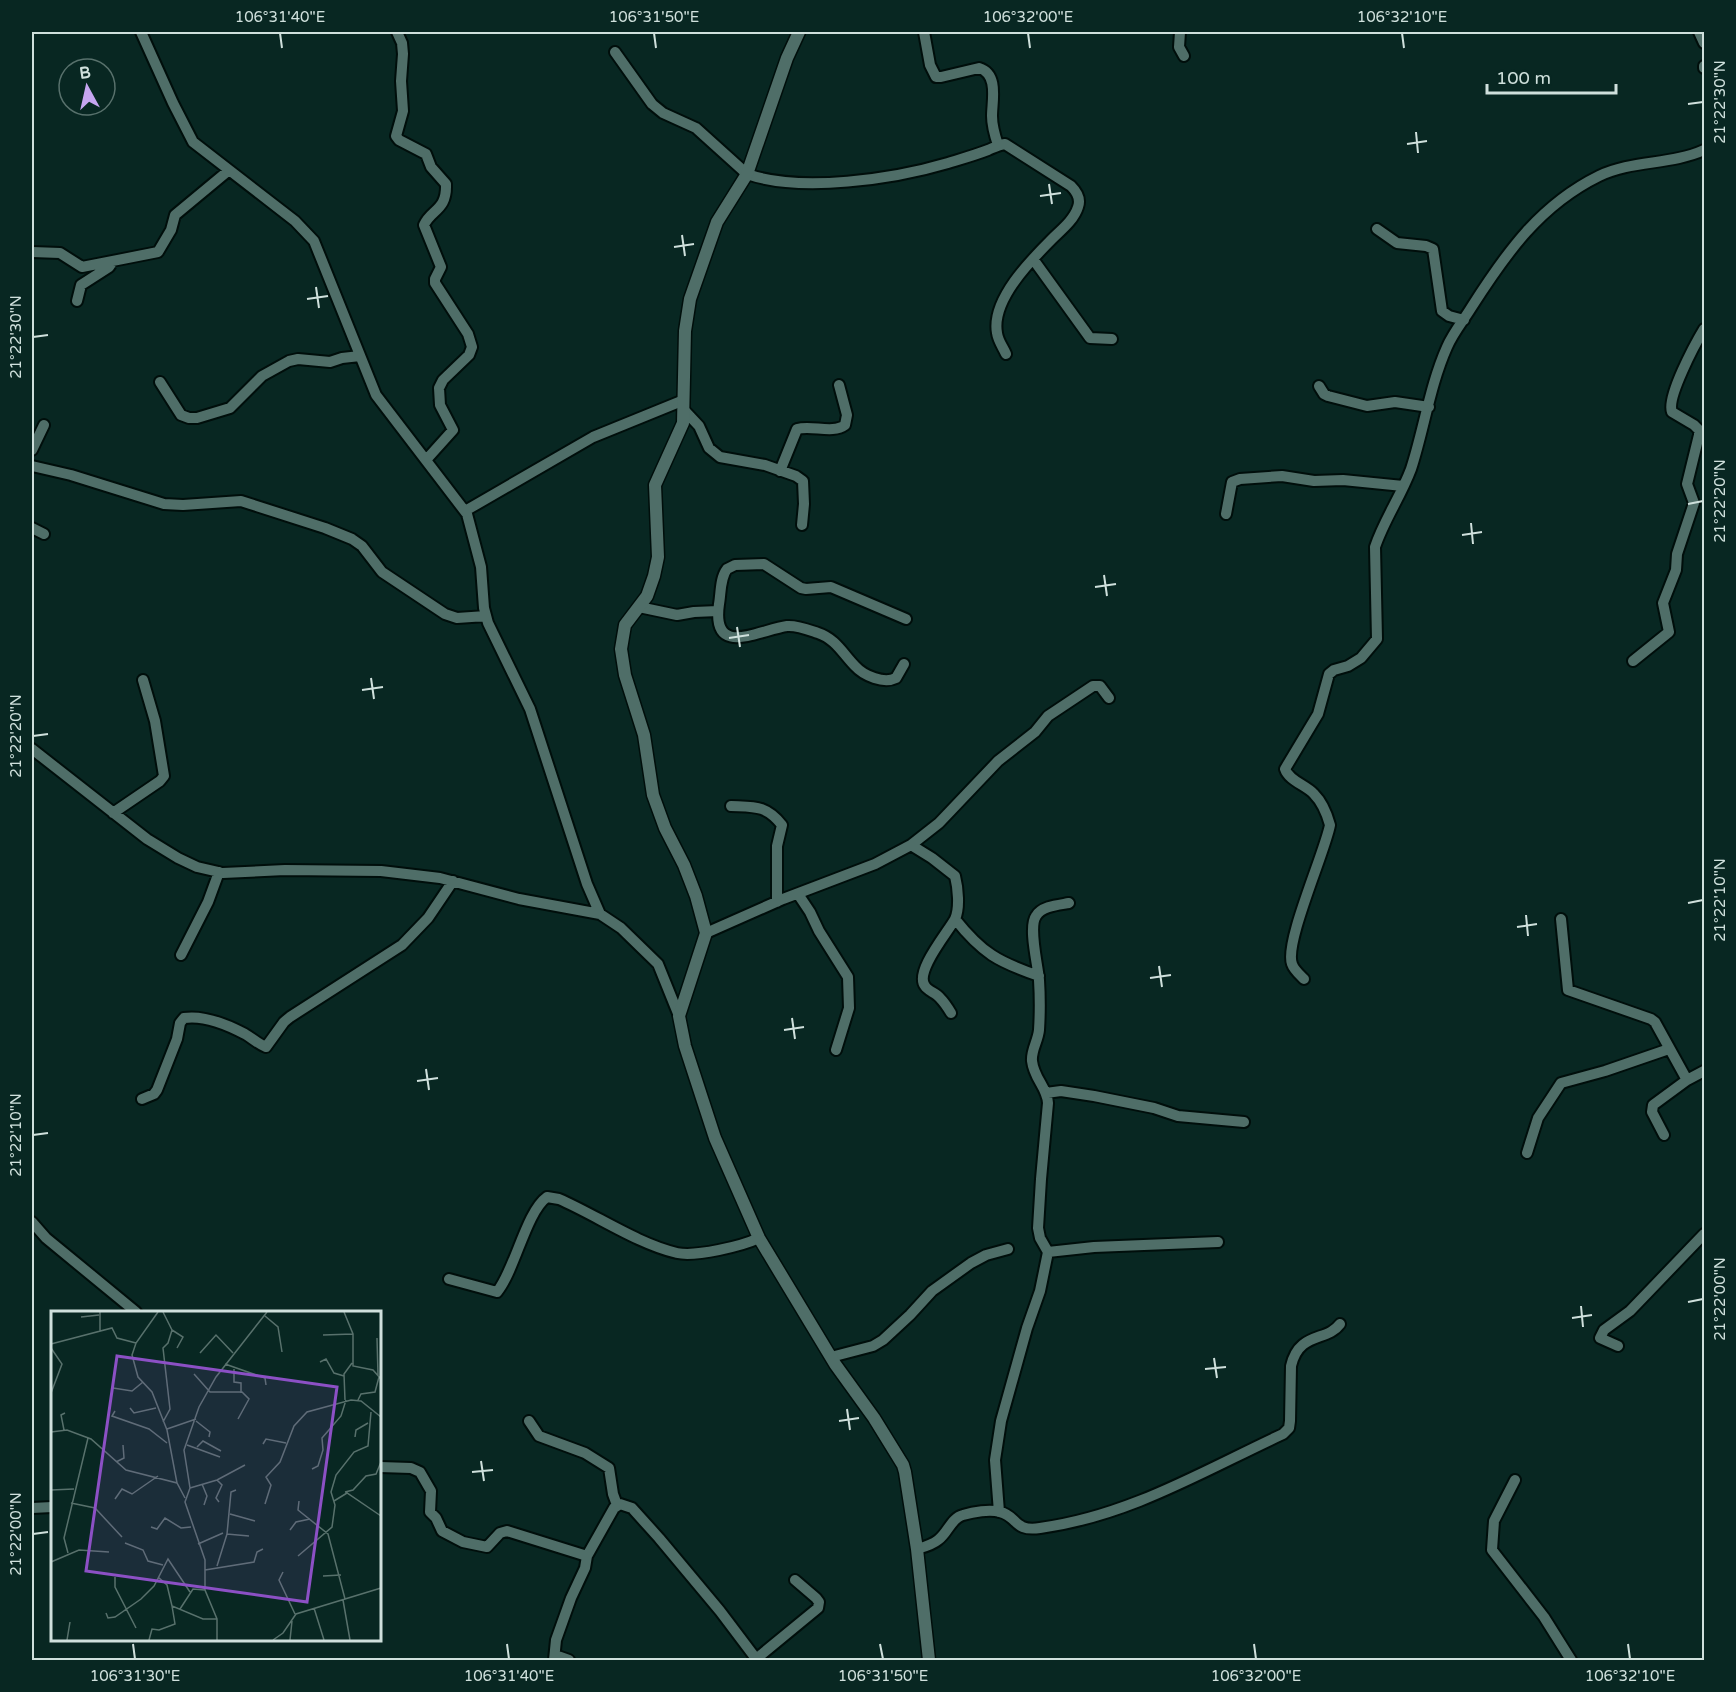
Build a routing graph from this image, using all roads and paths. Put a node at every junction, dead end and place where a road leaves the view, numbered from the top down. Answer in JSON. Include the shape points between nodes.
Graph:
{"nodes":[{"id":1,"x":141,"y":32,"type":"edge"},
{"id":2,"x":397,"y":32,"type":"edge"},
{"id":3,"x":799,"y":32,"type":"edge"},
{"id":4,"x":924,"y":32,"type":"edge"},
{"id":5,"x":1180,"y":32,"type":"edge"},
{"id":6,"x":1700,"y":32,"type":"edge"},
{"id":7,"x":1704,"y":43,"type":"edge"},
{"id":8,"x":615,"y":52,"type":"dead end"},
{"id":9,"x":1184,"y":56,"type":"dead end"},
{"id":10,"x":998,"y":145,"type":"junction"},
{"id":11,"x":1704,"y":150,"type":"edge"},
{"id":12,"x":228,"y":171,"type":"junction"},
{"id":13,"x":747,"y":174,"type":"junction"},
{"id":14,"x":1377,"y":229,"type":"dead end"},
{"id":15,"x":32,"y":252,"type":"edge"},
{"id":16,"x":1033,"y":259,"type":"junction"},
{"id":17,"x":114,"y":261,"type":"junction"},
{"id":18,"x":77,"y":301,"type":"dead end"},
{"id":19,"x":1464,"y":320,"type":"junction"},
{"id":20,"x":1704,"y":329,"type":"edge"},
{"id":21,"x":1112,"y":339,"type":"dead end"},
{"id":22,"x":1006,"y":354,"type":"dead end"},
{"id":23,"x":360,"y":356,"type":"junction"},
{"id":24,"x":160,"y":382,"type":"dead end"},
{"id":25,"x":839,"y":385,"type":"dead end"},
{"id":26,"x":1319,"y":386,"type":"dead end"},
{"id":27,"x":684,"y":405,"type":"junction"},
{"id":28,"x":1429,"y":407,"type":"junction"},
{"id":29,"x":44,"y":425,"type":"dead end"},
{"id":30,"x":32,"y":450,"type":"edge"},
{"id":31,"x":426,"y":460,"type":"junction"},
{"id":32,"x":33,"y":470,"type":"edge"},
{"id":33,"x":780,"y":471,"type":"junction"},
{"id":34,"x":1403,"y":486,"type":"junction"},
{"id":35,"x":465,"y":511,"type":"junction"},
{"id":36,"x":1226,"y":514,"type":"dead end"},
{"id":37,"x":802,"y":525,"type":"dead end"},
{"id":38,"x":32,"y":528,"type":"edge"},
{"id":39,"x":44,"y":534,"type":"dead end"},
{"id":40,"x":639,"y":607,"type":"junction"},
{"id":41,"x":718,"y":611,"type":"junction"},
{"id":42,"x":486,"y":616,"type":"junction"},
{"id":43,"x":906,"y":619,"type":"dead end"},
{"id":44,"x":1633,"y":661,"type":"dead end"},
{"id":45,"x":904,"y":664,"type":"dead end"},
{"id":46,"x":143,"y":680,"type":"dead end"},
{"id":47,"x":1109,"y":698,"type":"dead end"},
{"id":48,"x":32,"y":749,"type":"edge"},
{"id":49,"x":731,"y":806,"type":"dead end"},
{"id":50,"x":113,"y":813,"type":"junction"},
{"id":51,"x":911,"y":845,"type":"junction"},
{"id":52,"x":219,"y":872,"type":"junction"},
{"id":53,"x":453,"y":881,"type":"junction"},
{"id":54,"x":798,"y":894,"type":"junction"},
{"id":55,"x":777,"y":902,"type":"junction"},
{"id":56,"x":1069,"y":903,"type":"dead end"},
{"id":57,"x":600,"y":914,"type":"junction"},
{"id":58,"x":1561,"y":918,"type":"dead end"},
{"id":59,"x":955,"y":919,"type":"junction"},
{"id":60,"x":706,"y":933,"type":"junction"},
{"id":61,"x":181,"y":955,"type":"dead end"},
{"id":62,"x":1039,"y":976,"type":"junction"},
{"id":63,"x":1304,"y":979,"type":"dead end"},
{"id":64,"x":951,"y":1013,"type":"dead end"},
{"id":65,"x":679,"y":1016,"type":"junction"},
{"id":66,"x":1669,"y":1049,"type":"junction"},
{"id":67,"x":836,"y":1050,"type":"dead end"},
{"id":68,"x":1704,"y":1071,"type":"edge"},
{"id":69,"x":1688,"y":1080,"type":"junction"},
{"id":70,"x":1046,"y":1093,"type":"junction"},
{"id":71,"x":142,"y":1099,"type":"dead end"},
{"id":72,"x":1244,"y":1122,"type":"dead end"},
{"id":73,"x":1664,"y":1135,"type":"dead end"},
{"id":74,"x":1527,"y":1153,"type":"dead end"},
{"id":75,"x":32,"y":1222,"type":"edge"},
{"id":76,"x":1704,"y":1234,"type":"edge"},
{"id":77,"x":759,"y":1238,"type":"junction"},
{"id":78,"x":1218,"y":1242,"type":"dead end"},
{"id":79,"x":1008,"y":1248,"type":"dead end"},
{"id":80,"x":1048,"y":1252,"type":"junction"},
{"id":81,"x":449,"y":1279,"type":"dead end"},
{"id":82,"x":135,"y":1311,"type":"edge"},
{"id":83,"x":1340,"y":1324,"type":"dead end"},
{"id":84,"x":1618,"y":1346,"type":"dead end"},
{"id":85,"x":831,"y":1357,"type":"junction"},
{"id":86,"x":529,"y":1421,"type":"dead end"},
{"id":87,"x":381,"y":1467,"type":"edge"},
{"id":88,"x":1515,"y":1480,"type":"dead end"},
{"id":89,"x":33,"y":1504,"type":"edge"},
{"id":90,"x":617,"y":1505,"type":"junction"},
{"id":91,"x":51,"y":1507,"type":"edge"},
{"id":92,"x":999,"y":1512,"type":"junction"},
{"id":93,"x":917,"y":1549,"type":"junction"},
{"id":94,"x":586,"y":1556,"type":"junction"},
{"id":95,"x":795,"y":1580,"type":"dead end"},
{"id":96,"x":554,"y":1658,"type":"edge"},
{"id":97,"x":569,"y":1660,"type":"edge"},
{"id":98,"x":756,"y":1660,"type":"edge"},
{"id":99,"x":929,"y":1660,"type":"edge"},
{"id":100,"x":1571,"y":1660,"type":"edge"}],
"edges":[{"from":1,"to":12,"type":"street","via":[[190,137]]},
{"from":2,"to":31,"type":"street","via":[[403,54],[403,111],[396,136],[426,154],[431,167],[446,184],[440,208],[424,225],[441,267],[435,283],[468,334],[472,347],[440,384],[440,405],[453,430]]},
{"from":3,"to":13,"type":"street"},
{"from":4,"to":10,"type":"street","via":[[936,77],[978,68],[987,73],[993,84],[992,117]]},
{"from":5,"to":9,"type":"street","via":[[1179,47]]},
{"from":6,"to":7,"type":"street"},
{"from":8,"to":13,"type":"street","via":[[652,104],[696,128]]},
{"from":10,"to":13,"type":"street","via":[[914,172],[857,180],[771,180]]},
{"from":10,"to":16,"type":"street","via":[[1009,146],[1071,186],[1078,198],[1073,217]]},
{"from":11,"to":19,"type":"street","via":[[1614,170],[1564,196],[1529,227]]},
{"from":12,"to":17,"type":"street","via":[[175,215],[158,252]]},
{"from":12,"to":23,"type":"street","via":[[295,221],[314,241]]},
{"from":13,"to":27,"type":"street","via":[[714,230],[687,315]]},
{"from":14,"to":19,"type":"street","via":[[1397,243],[1433,249],[1442,311]]},
{"from":15,"to":17,"type":"street","via":[[60,254],[81,267]]},
{"from":16,"to":21,"type":"street","via":[[1090,338]]},
{"from":16,"to":22,"type":"street","via":[[1008,291],[996,320]]},
{"from":17,"to":18,"type":"street","via":[[81,285]]},
{"from":19,"to":28,"type":"street","via":[[1447,347]]},
{"from":20,"to":44,"type":"street","via":[[1678,379],[1670,405],[1672,412],[1699,430],[1699,435],[1687,484],[1694,503],[1663,603],[1669,632]]},
{"from":23,"to":24,"type":"street","via":[[330,362],[289,361],[262,376],[230,408],[197,418],[181,415]]},
{"from":23,"to":31,"type":"street","via":[[380,400]]},
{"from":25,"to":33,"type":"street","via":[[845,425],[838,429],[797,429]]},
{"from":26,"to":28,"type":"street","via":[[1328,396],[1367,406],[1395,402]]},
{"from":27,"to":33,"type":"street","via":[[715,454]]},
{"from":27,"to":35,"type":"street","via":[[593,437]]},
{"from":27,"to":40,"type":"street","via":[[683,423],[655,485],[658,557],[647,596]]},
{"from":28,"to":34,"type":"street"},
{"from":29,"to":30,"type":"street"},
{"from":31,"to":35,"type":"street"},
{"from":32,"to":42,"type":"street","via":[[80,478],[164,504],[241,501],[325,528],[362,546],[382,572],[445,614],[457,618]]},
{"from":33,"to":37,"type":"street","via":[[803,481]]},
{"from":34,"to":36,"type":"street","via":[[1282,476],[1240,479],[1233,482]]},
{"from":34,"to":63,"type":"street","via":[[1375,547],[1377,639],[1361,658],[1329,674],[1318,714],[1286,769],[1288,776],[1317,797],[1330,825],[1291,951],[1292,964]]},
{"from":35,"to":42,"type":"street","via":[[481,567]]},
{"from":38,"to":39,"type":"street"},
{"from":40,"to":41,"type":"street","via":[[677,615]]},
{"from":40,"to":60,"type":"street","via":[[629,618],[622,637],[621,659],[644,735],[656,805],[696,896]]},
{"from":41,"to":43,"type":"street","via":[[727,569],[760,563],[801,588],[831,587]]},
{"from":41,"to":45,"type":"street","via":[[722,632],[733,637],[756,636],[790,626],[820,634],[840,648],[856,668],[882,681],[896,678]]},
{"from":42,"to":57,"type":"street","via":[[530,708]]},
{"from":46,"to":50,"type":"street","via":[[164,776]]},
{"from":47,"to":51,"type":"street","via":[[1100,686],[1093,686],[1048,716],[1035,732],[998,760],[939,823]]},
{"from":48,"to":50,"type":"street"},
{"from":49,"to":55,"type":"street","via":[[763,808],[782,825],[777,846]]},
{"from":50,"to":52,"type":"street","via":[[178,858]]},
{"from":51,"to":54,"type":"street","via":[[875,864]]},
{"from":51,"to":59,"type":"street","via":[[954,874]]},
{"from":52,"to":53,"type":"street","via":[[381,871]]},
{"from":52,"to":61,"type":"street"},
{"from":53,"to":57,"type":"street","via":[[519,899]]},
{"from":53,"to":71,"type":"street","via":[[428,918],[402,945],[290,1017],[266,1047],[232,1028],[190,1017],[181,1020],[157,1090]]},
{"from":54,"to":55,"type":"street"},
{"from":54,"to":67,"type":"street","via":[[848,977],[849,1008]]},
{"from":55,"to":60,"type":"street"},
{"from":56,"to":62,"type":"street","via":[[1046,908],[1035,916]]},
{"from":57,"to":65,"type":"street","via":[[621,928],[658,964]]},
{"from":58,"to":66,"type":"street","via":[[1568,990],[1651,1019]]},
{"from":59,"to":62,"type":"street","via":[[985,952],[1010,967]]},
{"from":59,"to":64,"type":"street","via":[[938,942],[923,982]]},
{"from":60,"to":65,"type":"street"},
{"from":62,"to":70,"type":"street","via":[[1039,1034],[1031,1058],[1037,1080]]},
{"from":65,"to":77,"type":"street","via":[[715,1138]]},
{"from":66,"to":69,"type":"street"},
{"from":66,"to":74,"type":"street","via":[[1561,1083],[1538,1118]]},
{"from":68,"to":69,"type":"street"},
{"from":69,"to":73,"type":"street","via":[[1651,1108]]},
{"from":70,"to":72,"type":"street","via":[[1061,1091],[1178,1116]]},
{"from":70,"to":80,"type":"street","via":[[1038,1228]]},
{"from":75,"to":82,"type":"street"},
{"from":76,"to":84,"type":"street","via":[[1630,1311],[1604,1330],[1600,1338]]},
{"from":77,"to":81,"type":"street","via":[[737,1246],[680,1253],[547,1197],[538,1206],[497,1292]]},
{"from":77,"to":85,"type":"street"},
{"from":78,"to":80,"type":"street"},
{"from":79,"to":85,"type":"street","via":[[971,1263],[932,1291],[883,1340]]},
{"from":80,"to":92,"type":"street","via":[[1000,1421],[995,1460]]},
{"from":83,"to":92,"type":"street","via":[[1313,1338],[1293,1357],[1290,1421],[1283,1434],[1164,1492],[1077,1522],[1024,1528]]},
{"from":85,"to":93,"type":"street","via":[[903,1465]]},
{"from":86,"to":90,"type":"street","via":[[539,1436],[580,1451],[609,1468]]},
{"from":87,"to":94,"type":"street","via":[[420,1472],[431,1491],[430,1512],[442,1531],[463,1542],[487,1547],[507,1531]]},
{"from":88,"to":100,"type":"street","via":[[1494,1521],[1492,1550],[1544,1617]]},
{"from":89,"to":91,"type":"street"},
{"from":90,"to":94,"type":"street"},
{"from":90,"to":98,"type":"street","via":[[632,1508],[720,1611]]},
{"from":92,"to":93,"type":"street","via":[[959,1516],[940,1539]]},
{"from":93,"to":99,"type":"street"},
{"from":94,"to":96,"type":"street","via":[[585,1568],[556,1640]]},
{"from":95,"to":98,"type":"street","via":[[816,1598],[818,1608]]},
{"from":96,"to":97,"type":"street"}]}
